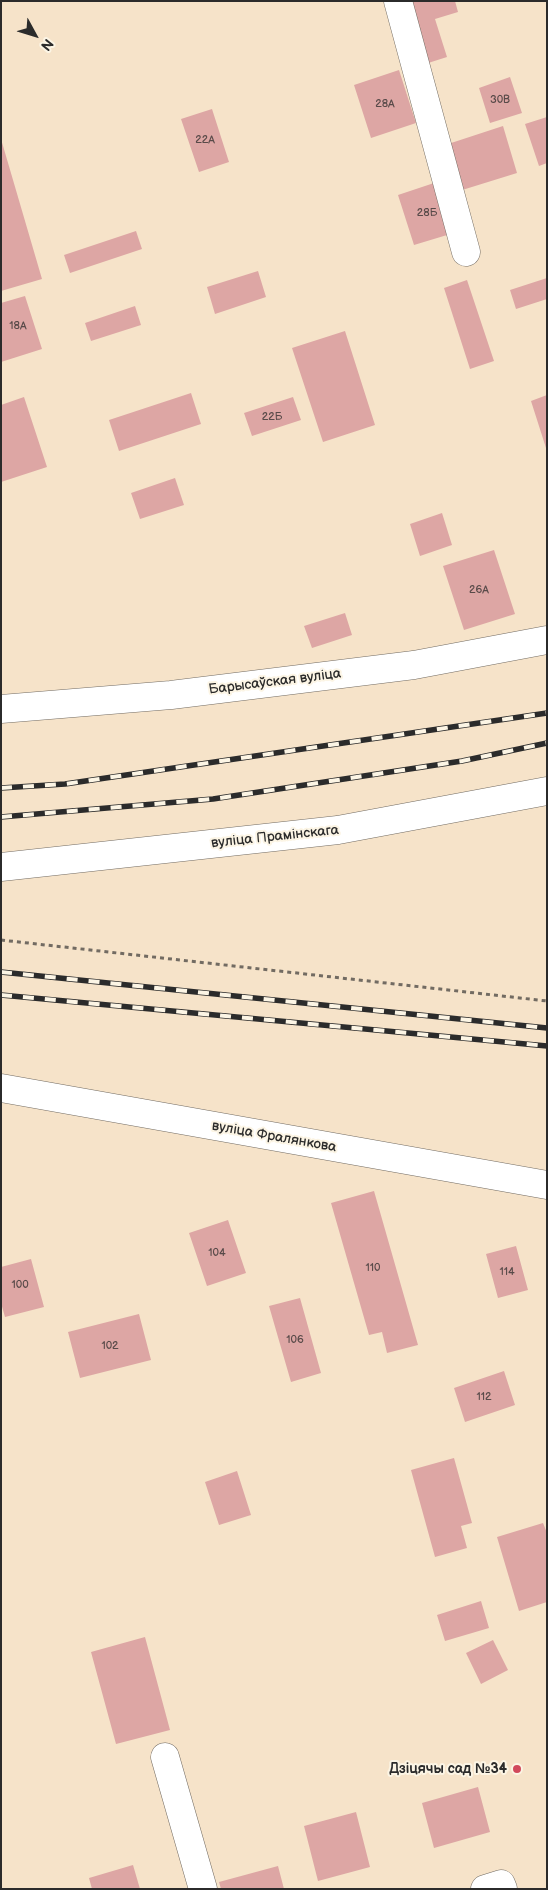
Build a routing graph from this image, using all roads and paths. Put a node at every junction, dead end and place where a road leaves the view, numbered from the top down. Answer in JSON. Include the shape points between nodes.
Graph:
{"nodes":[{"id":1,"x":398,"y":1,"type":"edge"},
{"id":2,"x":466,"y":252,"type":"dead end"},
{"id":3,"x":547,"y":640,"type":"edge"},
{"id":4,"x":1,"y":709,"type":"edge"},
{"id":5,"x":547,"y":791,"type":"edge"},
{"id":6,"x":1,"y":867,"type":"edge"},
{"id":7,"x":1,"y":940,"type":"edge"},
{"id":8,"x":547,"y":1001,"type":"edge"},
{"id":9,"x":1,"y":1088,"type":"edge"},
{"id":10,"x":547,"y":1185,"type":"edge"},
{"id":11,"x":165,"y":1757,"type":"dead end"},
{"id":12,"x":203,"y":1889,"type":"edge"}],
"edges":[{"from":1,"to":2,"type":"street"},
{"from":3,"to":4,"type":"street","name":"Барысаўская вуліца","via":[[394,668],[171,696]]},
{"from":5,"to":6,"type":"street","name":"вуліца Прамінскага","via":[[338,830]]},
{"from":7,"to":8,"type":"path"},
{"from":9,"to":10,"type":"street","name":"вуліца Фралянкова"},
{"from":11,"to":12,"type":"street"}]}
